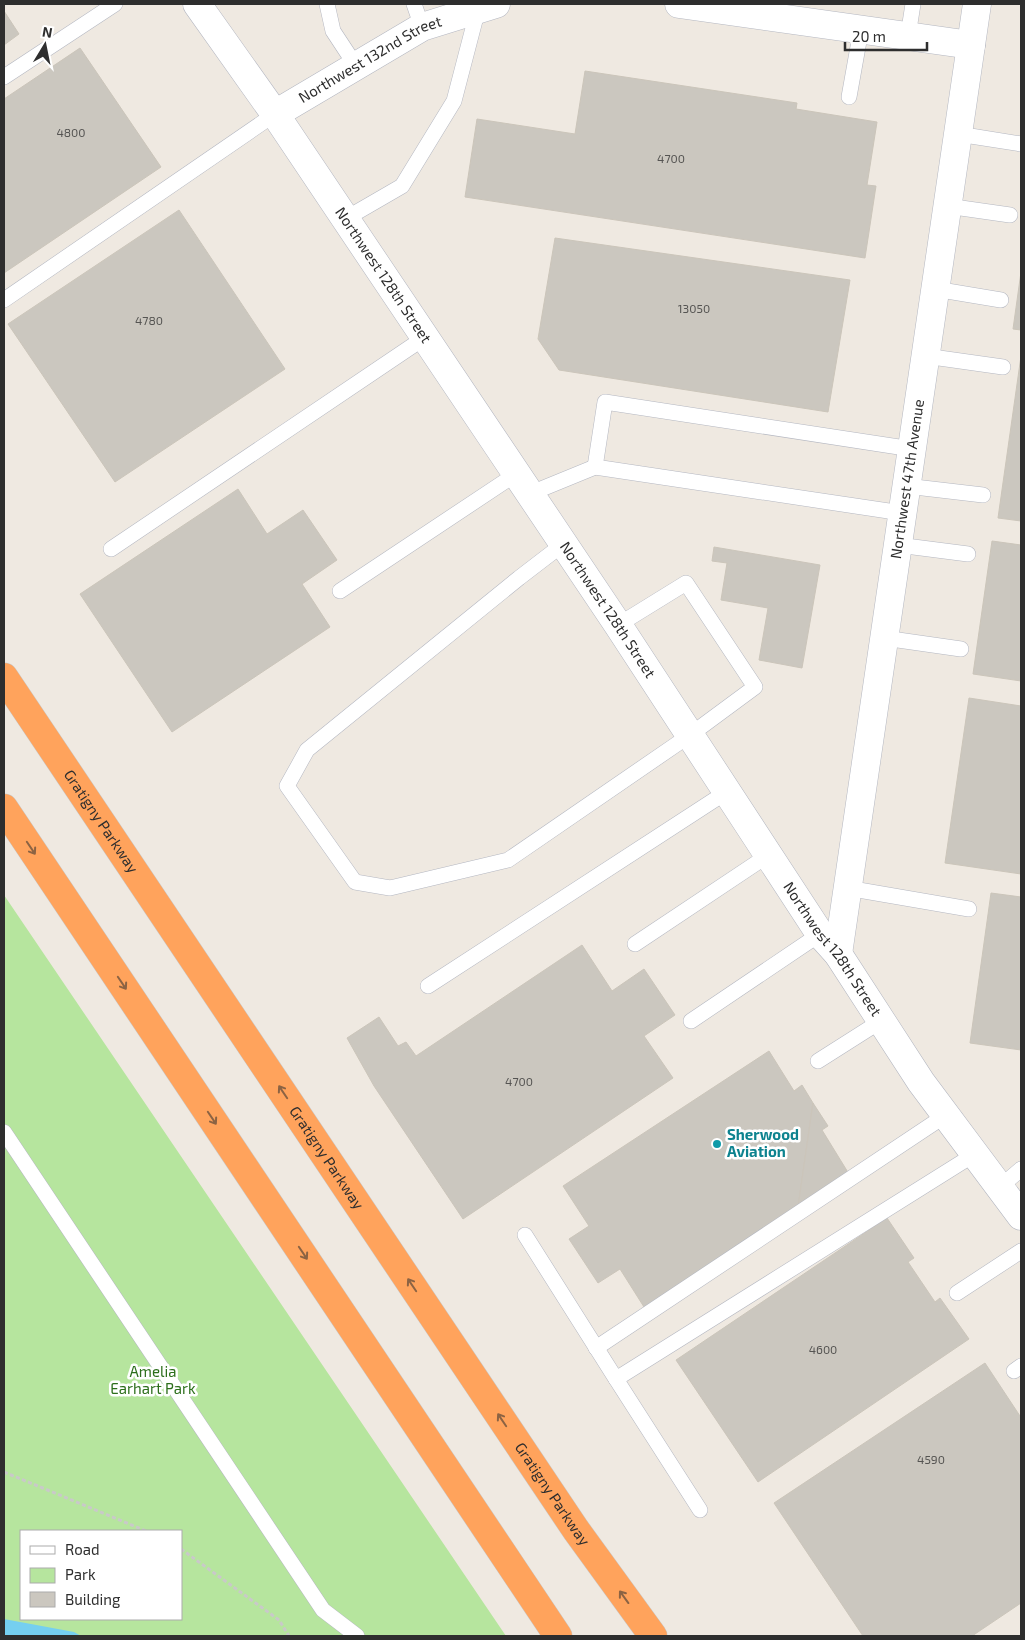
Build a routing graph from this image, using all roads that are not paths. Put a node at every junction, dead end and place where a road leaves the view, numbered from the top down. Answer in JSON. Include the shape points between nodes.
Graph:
{"nodes":[{"id":1,"x":115,"y":4,"type":"edge"},
{"id":2,"x":197,"y":4,"type":"edge"},
{"id":3,"x":327,"y":4,"type":"edge"},
{"id":4,"x":679,"y":4,"type":"edge"},
{"id":5,"x":913,"y":4,"type":"edge"},
{"id":6,"x":978,"y":4,"type":"edge"},
{"id":7,"x":487,"y":7,"type":"edge"},
{"id":8,"x":418,"y":15,"type":"edge"},
{"id":9,"x":861,"y":30,"type":"junction"},
{"id":10,"x":908,"y":36,"type":"junction"},
{"id":11,"x":971,"y":46,"type":"junction"},
{"id":12,"x":356,"y":66,"type":"junction"},
{"id":13,"x":4,"y":77,"type":"edge"},
{"id":14,"x":849,"y":97,"type":"dead end"},
{"id":15,"x":275,"y":114,"type":"junction"},
{"id":16,"x":958,"y":134,"type":"junction"},
{"id":17,"x":1021,"y":144,"type":"edge"},
{"id":18,"x":947,"y":206,"type":"junction"},
{"id":19,"x":1010,"y":215,"type":"dead end"},
{"id":20,"x":345,"y":219,"type":"junction"},
{"id":21,"x":935,"y":289,"type":"junction"},
{"id":22,"x":4,"y":300,"type":"edge"},
{"id":23,"x":1001,"y":300,"type":"dead end"},
{"id":24,"x":424,"y":338,"type":"junction"},
{"id":25,"x":926,"y":356,"type":"junction"},
{"id":26,"x":1002,"y":367,"type":"dead end"},
{"id":27,"x":912,"y":449,"type":"junction"},
{"id":28,"x":595,"y":467,"type":"junction"},
{"id":29,"x":522,"y":484,"type":"junction"},
{"id":30,"x":906,"y":486,"type":"junction"},
{"id":31,"x":983,"y":495,"type":"dead end"},
{"id":32,"x":902,"y":513,"type":"junction"},
{"id":33,"x":562,"y":545,"type":"junction"},
{"id":34,"x":898,"y":545,"type":"junction"},
{"id":35,"x":111,"y":549,"type":"dead end"},
{"id":36,"x":968,"y":554,"type":"dead end"},
{"id":37,"x":340,"y":591,"type":"dead end"},
{"id":38,"x":618,"y":625,"type":"junction"},
{"id":39,"x":884,"y":638,"type":"junction"},
{"id":40,"x":961,"y":649,"type":"dead end"},
{"id":41,"x":4,"y":677,"type":"edge"},
{"id":42,"x":690,"y":735,"type":"junction"},
{"id":43,"x":728,"y":791,"type":"junction"},
{"id":44,"x":4,"y":808,"type":"edge"},
{"id":45,"x":770,"y":854,"type":"junction"},
{"id":46,"x":847,"y":888,"type":"junction"},
{"id":47,"x":969,"y":909,"type":"dead end"},
{"id":48,"x":635,"y":944,"type":"dead end"},
{"id":49,"x":829,"y":944,"type":"junction"},
{"id":50,"x":428,"y":986,"type":"dead end"},
{"id":51,"x":691,"y":1021,"type":"dead end"},
{"id":52,"x":881,"y":1021,"type":"junction"},
{"id":53,"x":818,"y":1061,"type":"dead end"},
{"id":54,"x":946,"y":1116,"type":"junction"},
{"id":55,"x":4,"y":1132,"type":"edge"},
{"id":56,"x":975,"y":1154,"type":"junction"},
{"id":57,"x":1021,"y":1169,"type":"edge"},
{"id":58,"x":1000,"y":1187,"type":"junction"},
{"id":59,"x":1021,"y":1216,"type":"edge"},
{"id":60,"x":525,"y":1235,"type":"dead end"},
{"id":61,"x":1021,"y":1251,"type":"edge"},
{"id":62,"x":957,"y":1293,"type":"dead end"},
{"id":63,"x":596,"y":1348,"type":"junction"},
{"id":64,"x":616,"y":1379,"type":"junction"},
{"id":65,"x":700,"y":1510,"type":"dead end"},
{"id":66,"x":358,"y":1636,"type":"edge"},
{"id":67,"x":558,"y":1636,"type":"edge"},
{"id":68,"x":653,"y":1636,"type":"edge"}],
"edges":[{"from":1,"to":13,"type":"lane"},
{"from":2,"to":15,"type":"street","name":"Northwest 128th Street"},
{"from":3,"to":12,"type":"lane","via":[[333,31]]},
{"from":4,"to":9,"type":"street"},
{"from":5,"to":10,"type":"lane"},
{"from":6,"to":11,"type":"street","name":"Northwest 47th Avenue"},
{"from":7,"to":8,"type":"street","name":"Northwest 132nd Street"},
{"from":7,"to":20,"type":"lane","via":[[454,102],[402,186]]},
{"from":8,"to":12,"type":"street","name":"Northwest 132nd Street"},
{"from":9,"to":10,"type":"street"},
{"from":9,"to":14,"type":"lane"},
{"from":10,"to":11,"type":"street"},
{"from":11,"to":16,"type":"street","name":"Northwest 47th Avenue"},
{"from":12,"to":15,"type":"street","name":"Northwest 132nd Street"},
{"from":15,"to":20,"type":"street","name":"Northwest 128th Street"},
{"from":15,"to":22,"type":"lane"},
{"from":16,"to":17,"type":"lane"},
{"from":16,"to":18,"type":"street","name":"Northwest 47th Avenue"},
{"from":18,"to":19,"type":"lane"},
{"from":18,"to":21,"type":"street","name":"Northwest 47th Avenue"},
{"from":20,"to":24,"type":"street","name":"Northwest 128th Street"},
{"from":21,"to":23,"type":"lane"},
{"from":21,"to":25,"type":"street","name":"Northwest 47th Avenue"},
{"from":24,"to":29,"type":"street","name":"Northwest 128th Street"},
{"from":24,"to":35,"type":"lane"},
{"from":25,"to":26,"type":"lane"},
{"from":25,"to":27,"type":"street","name":"Northwest 47th Avenue"},
{"from":27,"to":28,"type":"lane","via":[[605,402]]},
{"from":27,"to":30,"type":"street","name":"Northwest 47th Avenue"},
{"from":28,"to":29,"type":"lane"},
{"from":28,"to":32,"type":"lane"},
{"from":29,"to":33,"type":"street","name":"Northwest 128th Street"},
{"from":29,"to":37,"type":"lane"},
{"from":30,"to":31,"type":"lane"},
{"from":30,"to":32,"type":"street","name":"Northwest 47th Avenue"},
{"from":32,"to":34,"type":"street","name":"Northwest 47th Avenue"},
{"from":33,"to":38,"type":"street","name":"Northwest 128th Street"},
{"from":33,"to":42,"type":"lane","via":[[307,750],[287,786],[356,882],[390,888],[508,860]]},
{"from":34,"to":36,"type":"lane"},
{"from":34,"to":39,"type":"street","name":"Northwest 47th Avenue"},
{"from":38,"to":42,"type":"street","name":"Northwest 128th Street"},
{"from":38,"to":42,"type":"lane","via":[[686,582],[755,687]]},
{"from":39,"to":40,"type":"lane"},
{"from":39,"to":46,"type":"street","name":"Northwest 47th Avenue"},
{"from":68,"to":41,"type":"highway","name":"Gratigny Parkway","one_way":true,"via":[[576,1530]]},
{"from":42,"to":43,"type":"street","name":"Northwest 128th Street"},
{"from":43,"to":45,"type":"street","name":"Northwest 128th Street"},
{"from":43,"to":50,"type":"lane"},
{"from":44,"to":67,"type":"highway","one_way":true},
{"from":45,"to":48,"type":"lane"},
{"from":45,"to":49,"type":"street","name":"Northwest 128th Street"},
{"from":46,"to":47,"type":"lane"},
{"from":46,"to":49,"type":"street","name":"Northwest 47th Avenue"},
{"from":49,"to":51,"type":"lane"},
{"from":49,"to":52,"type":"street","name":"Northwest 128th Street"},
{"from":52,"to":53,"type":"lane"},
{"from":52,"to":54,"type":"street","name":"Northwest 128th Street"},
{"from":54,"to":56,"type":"street","name":"Northwest 128th Street"},
{"from":54,"to":63,"type":"lane"},
{"from":55,"to":66,"type":"lane","via":[[323,1610]]},
{"from":56,"to":58,"type":"street","name":"Northwest 128th Street"},
{"from":56,"to":64,"type":"lane"},
{"from":57,"to":58,"type":"lane"},
{"from":58,"to":59,"type":"street","name":"Northwest 128th Street"},
{"from":60,"to":63,"type":"lane"},
{"from":61,"to":62,"type":"lane"},
{"from":63,"to":64,"type":"lane"},
{"from":64,"to":65,"type":"lane"}]}
